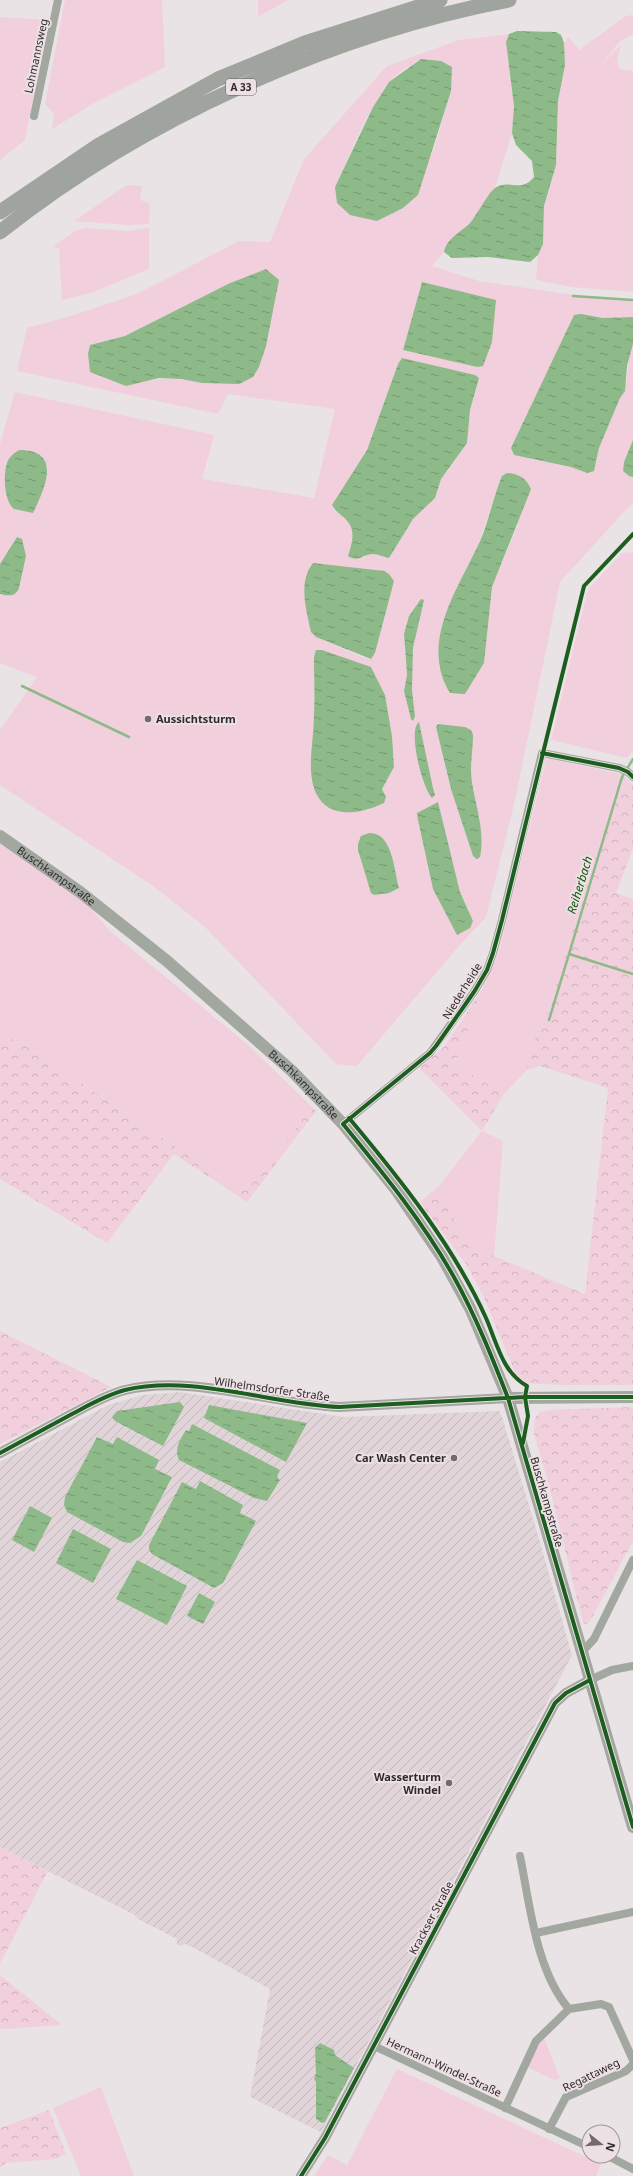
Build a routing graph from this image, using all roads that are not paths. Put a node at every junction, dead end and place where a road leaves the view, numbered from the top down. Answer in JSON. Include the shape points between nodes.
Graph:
{"nodes":[{"id":1,"x":58,"y":0,"type":"edge"},
{"id":2,"x":440,"y":0,"type":"edge"},
{"id":3,"x":509,"y":0,"type":"edge"},
{"id":4,"x":34,"y":116,"type":"dead end"},
{"id":5,"x":0,"y":212,"type":"edge"},
{"id":6,"x":0,"y":232,"type":"edge"},
{"id":7,"x":630,"y":774,"type":"edge"},
{"id":8,"x":0,"y":836,"type":"edge"},
{"id":9,"x":343,"y":1124,"type":"junction"},
{"id":10,"x":633,"y":1396,"type":"edge"},
{"id":11,"x":508,"y":1398,"type":"junction"},
{"id":12,"x":0,"y":1453,"type":"edge"},
{"id":13,"x":633,"y":1560,"type":"edge"},
{"id":14,"x":581,"y":1653,"type":"junction"},
{"id":15,"x":633,"y":1666,"type":"edge"},
{"id":16,"x":590,"y":1680,"type":"junction"},
{"id":17,"x":633,"y":1824,"type":"edge"},
{"id":18,"x":520,"y":1856,"type":"dead end"},
{"id":19,"x":633,"y":1912,"type":"edge"},
{"id":20,"x":536,"y":1933,"type":"junction"},
{"id":21,"x":569,"y":2009,"type":"junction"},
{"id":22,"x":374,"y":2046,"type":"junction"},
{"id":23,"x":633,"y":2060,"type":"edge"},
{"id":24,"x":633,"y":2064,"type":"edge"},
{"id":25,"x":504,"y":2108,"type":"junction"},
{"id":26,"x":549,"y":2128,"type":"junction"},
{"id":27,"x":581,"y":2143,"type":"edge"},
{"id":28,"x":621,"y":2163,"type":"edge"},
{"id":29,"x":633,"y":2169,"type":"edge"},
{"id":30,"x":301,"y":2176,"type":"edge"}],
"edges":[{"from":1,"to":4,"type":"street","name":"Lohmannsweg"},
{"from":2,"to":5,"type":"highway","number":"A 33","via":[[305,43],[218,79],[99,145]]},
{"from":3,"to":6,"type":"highway","number":"A 33","via":[[398,28],[309,58],[222,95],[167,123],[104,160],[24,212]]},
{"from":7,"to":9,"type":"street","name":"Niederheide","via":[[619,768],[542,753],[494,954],[487,970],[430,1053]]},
{"from":8,"to":9,"type":"main road","name":"Buschkampstraße","via":[[80,892],[167,961],[292,1071]]},
{"from":9,"to":11,"type":"main road","name":"Buschkampstraße","via":[[397,1191],[442,1257],[470,1308]]},
{"from":10,"to":11,"type":"main road"},
{"from":11,"to":12,"type":"street","name":"Wilhelmsdorfer Straße","via":[[339,1407],[183,1385],[149,1386],[124,1390],[101,1399]]},
{"from":11,"to":14,"type":"main road","name":"Buschkampstraße"},
{"from":13,"to":14,"type":"street","via":[[594,1639]]},
{"from":14,"to":16,"type":"main road","name":"Buschkampstraße"},
{"from":15,"to":16,"type":"street","via":[[612,1670]]},
{"from":16,"to":17,"type":"main road","name":"Buschkampstraße"},
{"from":16,"to":22,"type":"street","name":"Krackser Straße","via":[[566,1693],[555,1703]]},
{"from":18,"to":20,"type":"street"},
{"from":19,"to":20,"type":"street"},
{"from":20,"to":21,"type":"street","via":[[544,1963]]},
{"from":21,"to":23,"type":"street","name":"Regattaweg","via":[[601,2004],[609,2007]]},
{"from":21,"to":25,"type":"street","name":"Hermann-Windel-Straße","via":[[536,2042]]},
{"from":22,"to":25,"type":"street","name":"Hermann-Windel-Straße"},
{"from":22,"to":30,"type":"street","name":"Krackser Straße","via":[[325,2138]]},
{"from":24,"to":26,"type":"street","name":"Regattaweg","via":[[626,2071],[566,2097]]},
{"from":25,"to":26,"type":"street","name":"Hermann-Windel-Straße"},
{"from":26,"to":27,"type":"street","name":"Hermann-Windel-Straße"},
{"from":28,"to":29,"type":"street"}]}
